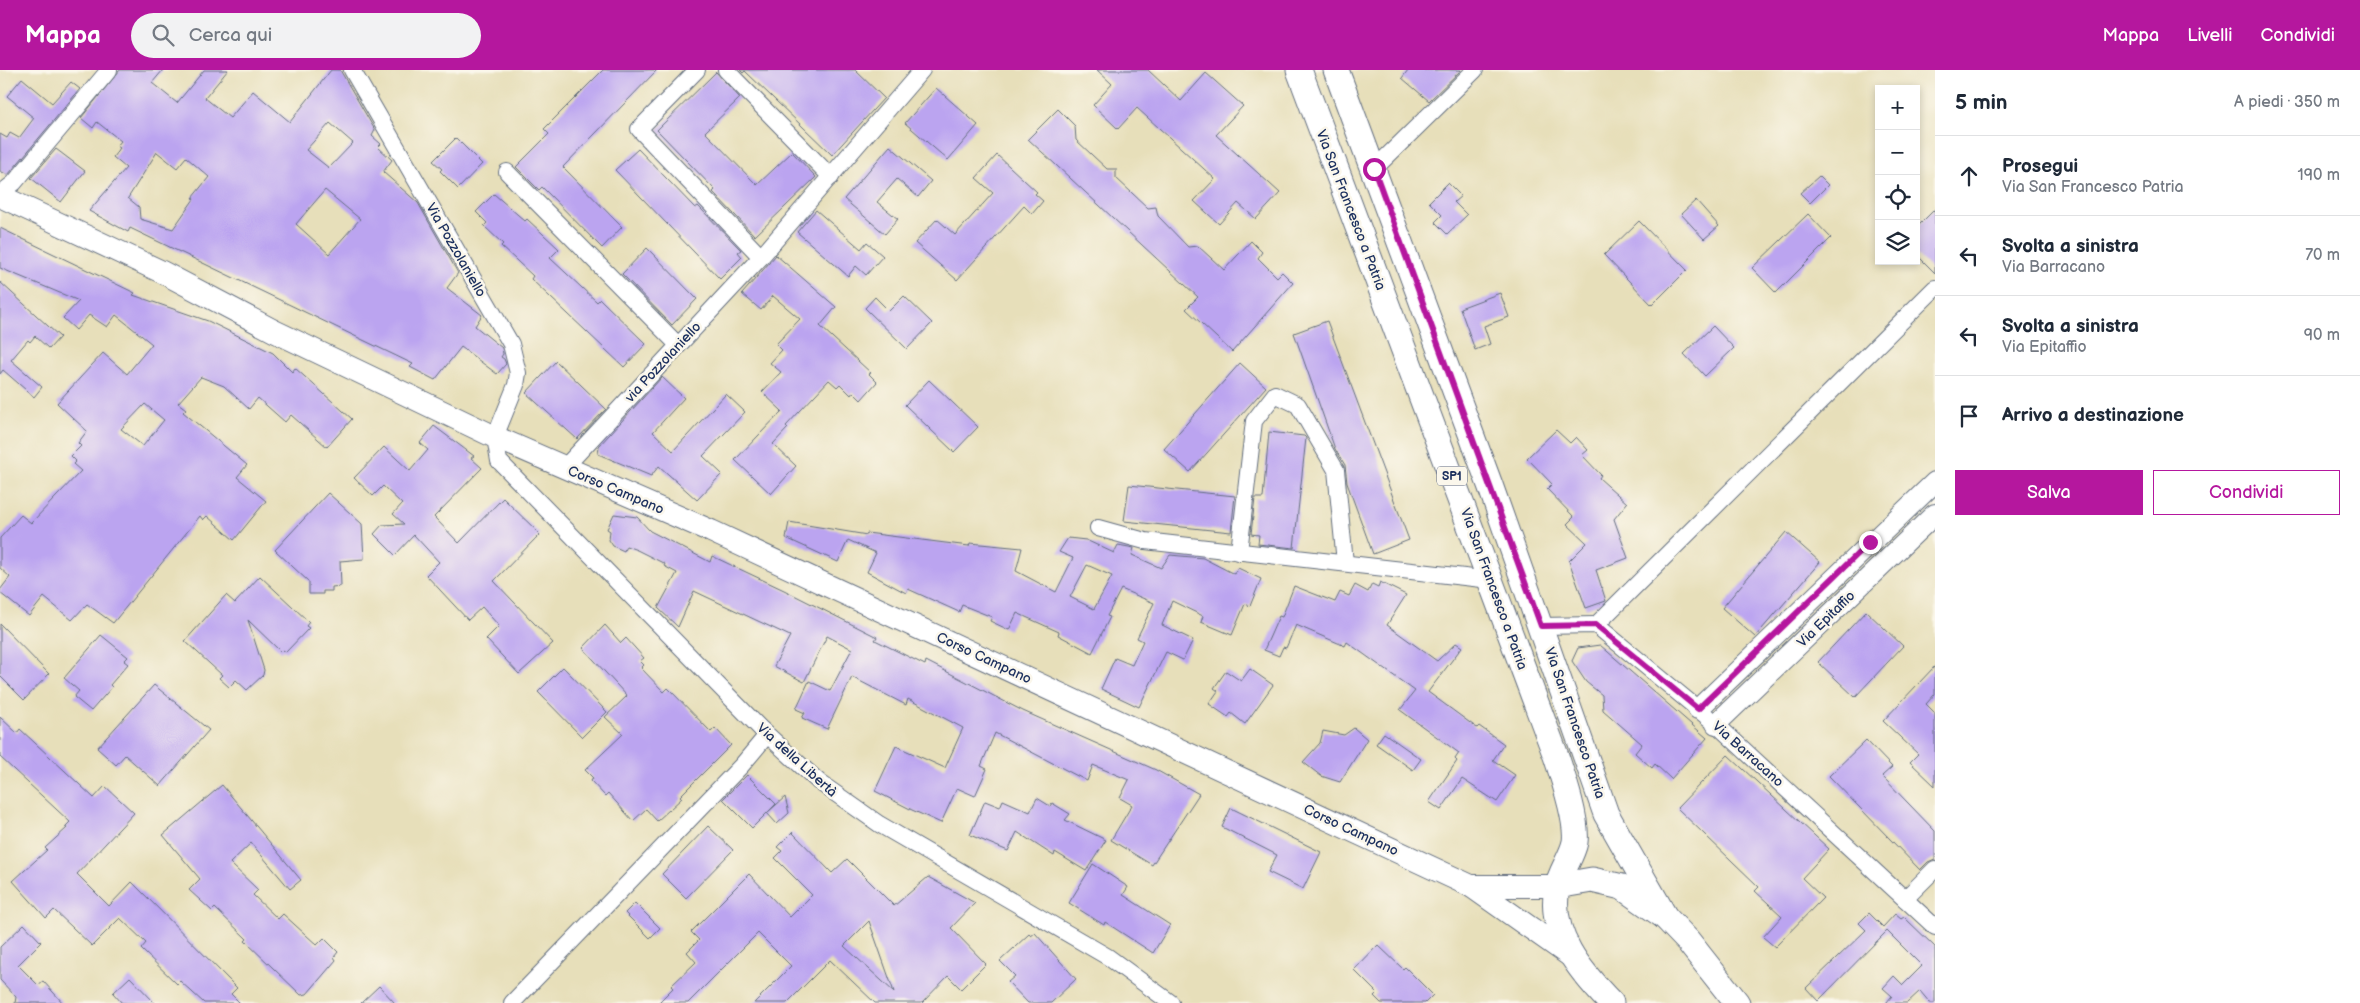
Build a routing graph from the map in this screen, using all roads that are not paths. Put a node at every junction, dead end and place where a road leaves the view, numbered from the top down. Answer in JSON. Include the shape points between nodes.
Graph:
{"nodes":[{"id":1,"x":109,"y":70,"type":"edge"},
{"id":2,"x":352,"y":70,"type":"edge"},
{"id":3,"x":697,"y":70,"type":"edge"},
{"id":4,"x":726,"y":70,"type":"edge"},
{"id":5,"x":922,"y":70,"type":"edge"},
{"id":6,"x":1299,"y":70,"type":"edge"},
{"id":7,"x":1336,"y":70,"type":"edge"},
{"id":8,"x":1475,"y":70,"type":"edge"},
{"id":9,"x":1374,"y":169,"type":"junction"},
{"id":10,"x":508,"y":172,"type":"dead end"},
{"id":11,"x":831,"y":176,"type":"junction"},
{"id":12,"x":0,"y":195,"type":"edge"},
{"id":13,"x":761,"y":256,"type":"junction"},
{"id":14,"x":1935,"y":288,"type":"edge"},
{"id":15,"x":678,"y":345,"type":"junction"},
{"id":16,"x":495,"y":437,"type":"junction"},
{"id":17,"x":565,"y":467,"type":"junction"},
{"id":18,"x":1935,"y":482,"type":"edge"},
{"id":19,"x":1935,"y":514,"type":"edge"},
{"id":20,"x":1098,"y":528,"type":"dead end"},
{"id":21,"x":1239,"y":552,"type":"junction"},
{"id":22,"x":1344,"y":563,"type":"junction"},
{"id":23,"x":1491,"y":580,"type":"junction"},
{"id":24,"x":1596,"y":625,"type":"junction"},
{"id":25,"x":1541,"y":626,"type":"junction"},
{"id":26,"x":1698,"y":709,"type":"junction"},
{"id":27,"x":1716,"y":724,"type":"junction"},
{"id":28,"x":767,"y":735,"type":"junction"},
{"id":29,"x":1935,"y":869,"type":"edge"},
{"id":30,"x":1471,"y":886,"type":"junction"},
{"id":31,"x":1557,"y":886,"type":"junction"},
{"id":32,"x":1906,"y":899,"type":"junction"},
{"id":33,"x":1665,"y":918,"type":"junction"},
{"id":34,"x":1935,"y":927,"type":"edge"},
{"id":35,"x":1569,"y":955,"type":"junction"},
{"id":36,"x":1738,"y":1002,"type":"edge"},
{"id":37,"x":512,"y":1003,"type":"edge"},
{"id":38,"x":1171,"y":1003,"type":"edge"},
{"id":39,"x":1611,"y":1003,"type":"edge"}],
"edges":[{"from":1,"to":12,"type":"street","via":[[14,183]]},
{"from":2,"to":16,"type":"street","name":"Via Pozzolaniello","via":[[511,344],[518,373],[516,385]]},
{"from":3,"to":13,"type":"street","via":[[639,129]]},
{"from":4,"to":11,"type":"street"},
{"from":5,"to":11,"type":"street","name":"via Pozzolaniello"},
{"from":6,"to":23,"type":"main road","name":"Via San Francesco a Patria","number":"SP1"},
{"from":7,"to":9,"type":"main road","name":"Via San Francesco Patria","number":"SP1"},
{"from":8,"to":9,"type":"street"},
{"from":9,"to":25,"type":"main road","name":"Via San Francesco Patria","number":"SP1"},
{"from":10,"to":15,"type":"street","name":"Via Pozzolaniello"},
{"from":11,"to":13,"type":"street","name":"via Pozzolaniello"},
{"from":12,"to":16,"type":"main road","name":"Corso Campano"},
{"from":13,"to":15,"type":"street","name":"via Pozzolaniello"},
{"from":14,"to":24,"type":"street"},
{"from":15,"to":17,"type":"street","name":"via Pozzolaniello"},
{"from":16,"to":17,"type":"main road","name":"Corso Campano"},
{"from":16,"to":28,"type":"street","name":"Via della Libertà","via":[[499,461]]},
{"from":17,"to":30,"type":"main road","name":"Corso Campano","via":[[720,535]]},
{"from":18,"to":26,"type":"street","name":"Via Epitaffio"},
{"from":19,"to":27,"type":"street","name":"Via Epitaffio"},
{"from":20,"to":21,"type":"street","via":[[1145,541]]},
{"from":21,"to":22,"type":"street"},
{"from":21,"to":22,"type":"street","via":[[1254,421],[1275,394],[1298,405],[1336,470]]},
{"from":22,"to":23,"type":"street"},
{"from":23,"to":31,"type":"main road","name":"Via San Francesco a Patria","number":"SP1","via":[[1570,799],[1575,841]]},
{"from":24,"to":25,"type":"street"},
{"from":24,"to":26,"type":"street","name":"Via Barracano"},
{"from":25,"to":33,"type":"main road","name":"Via San Francesco Patria","number":"SP1","via":[[1606,814]]},
{"from":26,"to":27,"type":"street","name":"Via Barracano"},
{"from":27,"to":32,"type":"street","name":"Via Barracano"},
{"from":28,"to":37,"type":"street"},
{"from":28,"to":38,"type":"street","name":"Via della Libertà","via":[[850,806],[1108,957]]},
{"from":29,"to":32,"type":"street"},
{"from":30,"to":31,"type":"main road"},
{"from":30,"to":35,"type":"main road"},
{"from":31,"to":33,"type":"main road","via":[[1592,880],[1622,887]]},
{"from":31,"to":35,"type":"main road","name":"Via San Francesco a Patria","via":[[1554,909]]},
{"from":32,"to":34,"type":"street","name":"Via Barracano"},
{"from":33,"to":36,"type":"main road"},
{"from":35,"to":39,"type":"main road","name":"Via San Francesco a Patria"}]}
